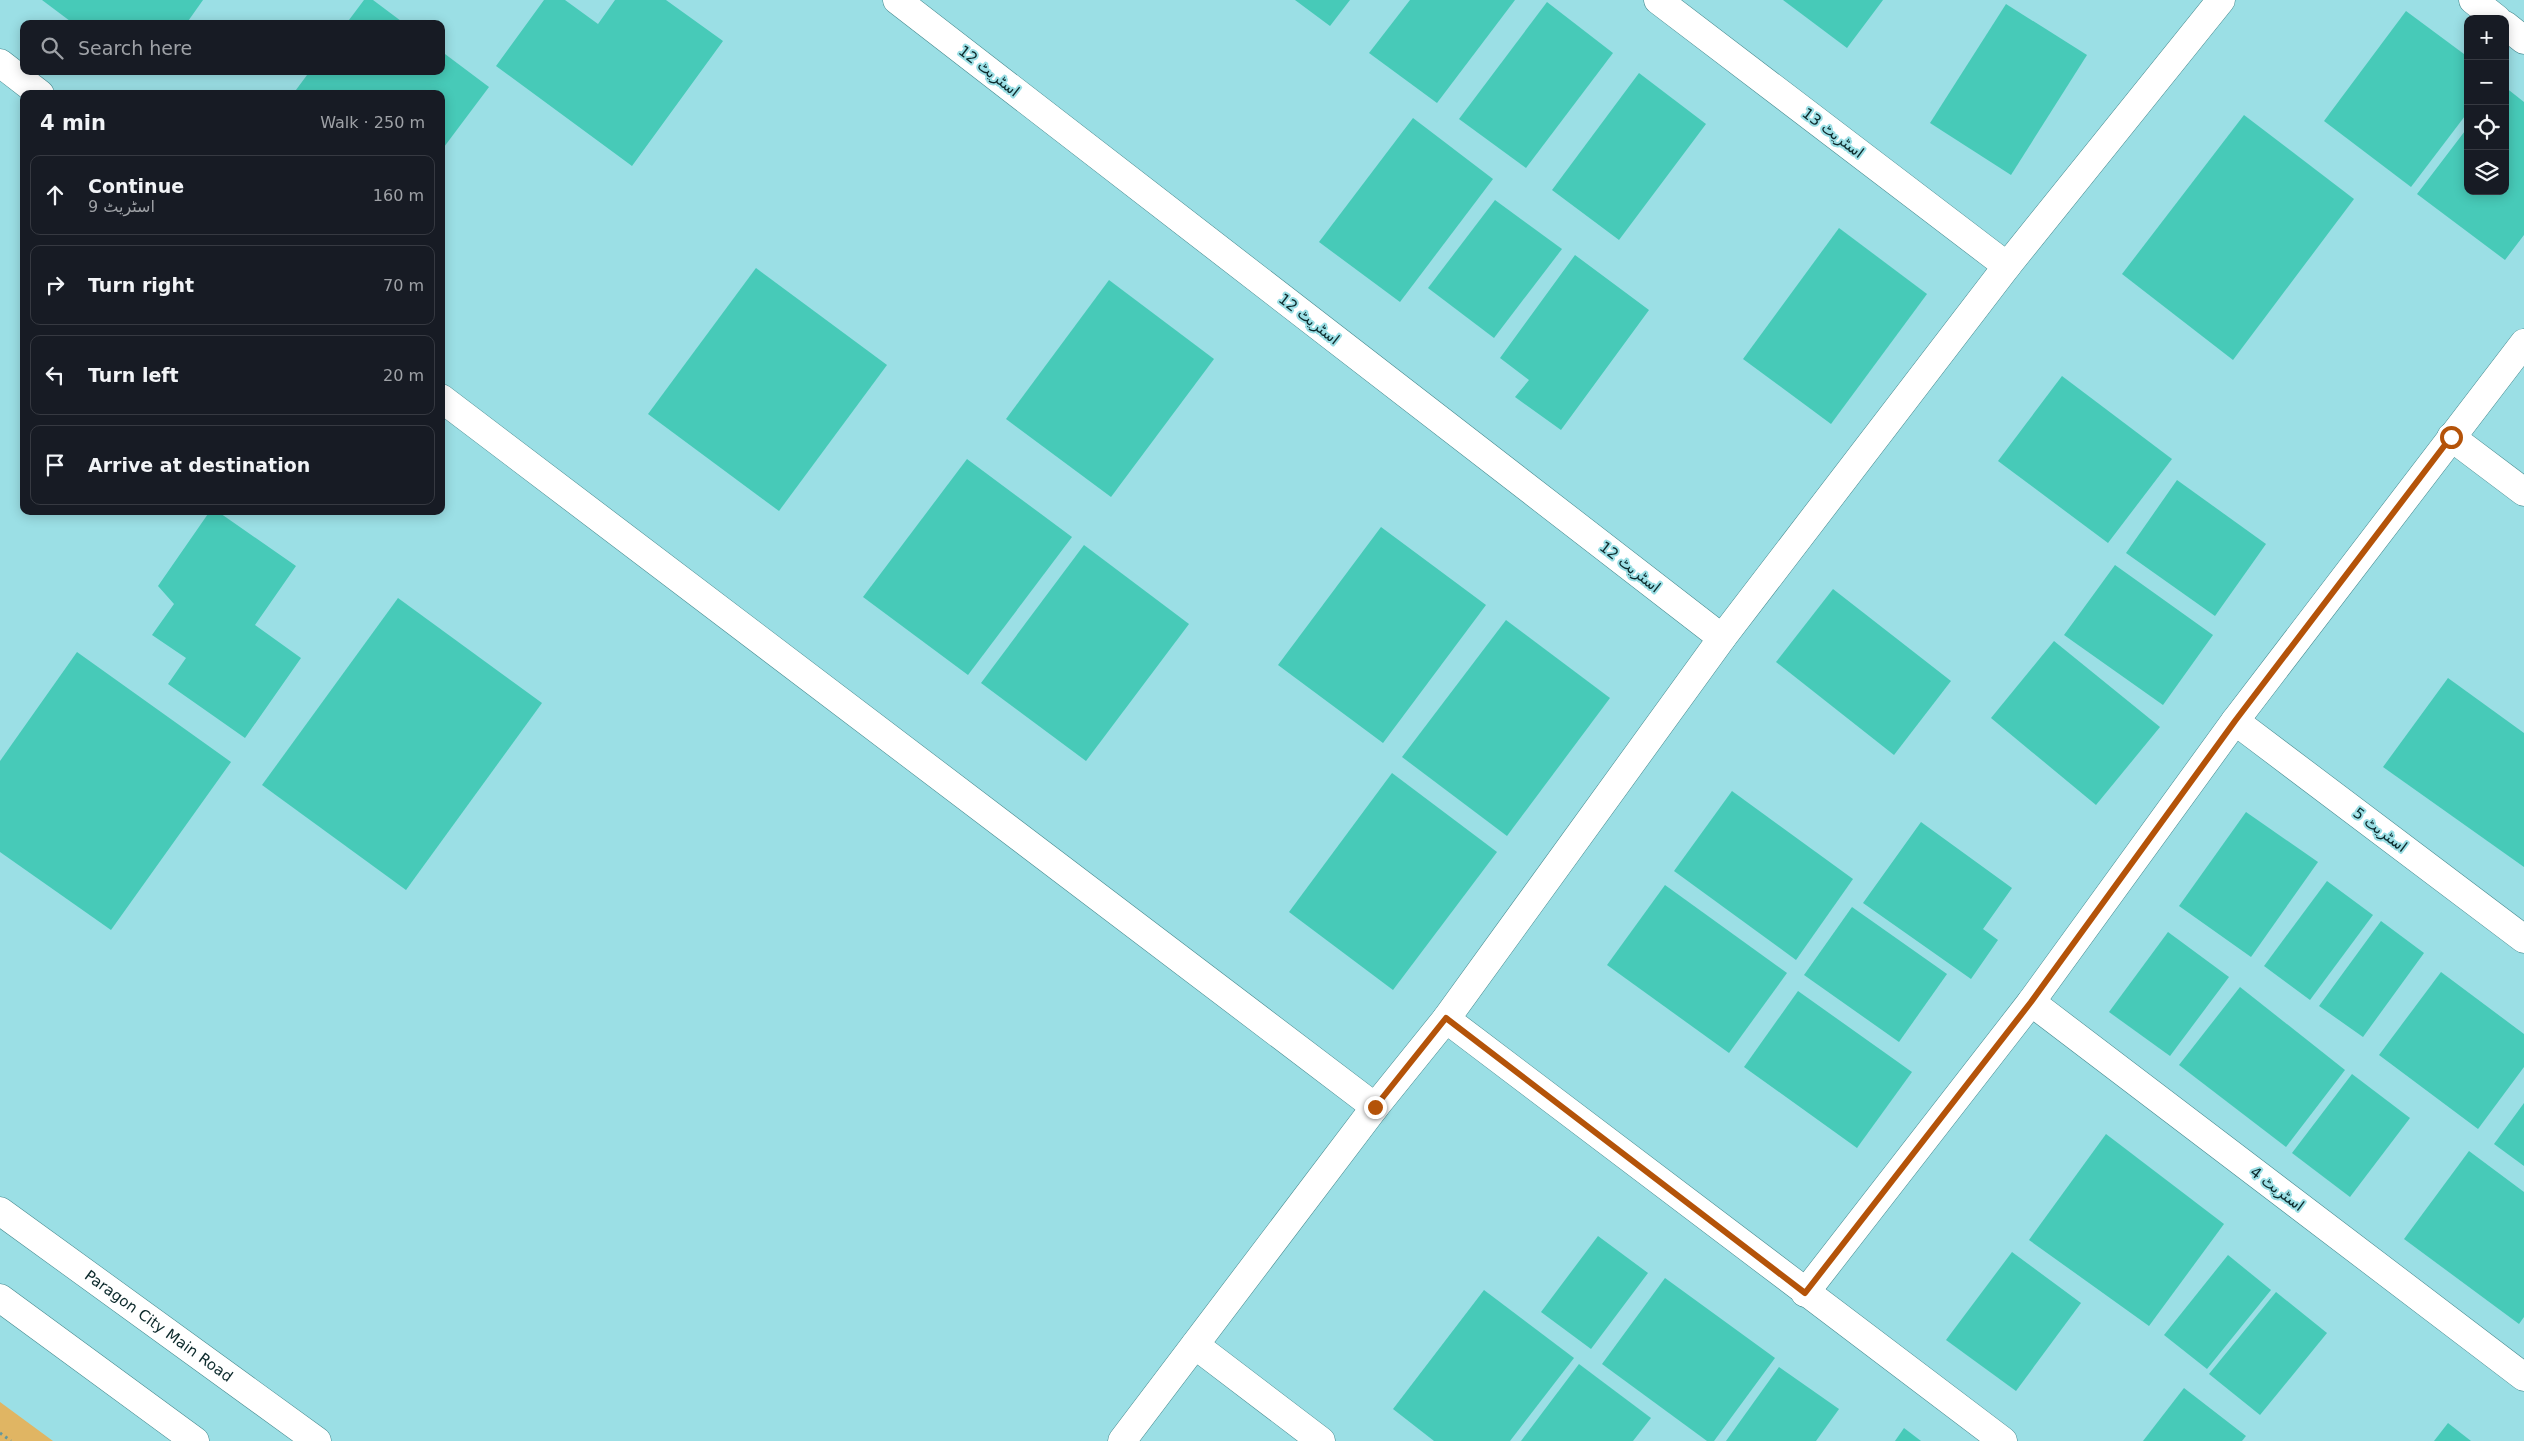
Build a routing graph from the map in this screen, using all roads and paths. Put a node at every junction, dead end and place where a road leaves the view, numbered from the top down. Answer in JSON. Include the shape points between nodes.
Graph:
{"nodes":[{"id":1,"x":897,"y":0,"type":"edge"},
{"id":2,"x":1658,"y":0,"type":"edge"},
{"id":3,"x":2221,"y":0,"type":"edge"},
{"id":4,"x":2473,"y":0,"type":"edge"},
{"id":5,"x":2492,"y":15,"type":"edge"},
{"id":6,"x":2509,"y":28,"type":"edge"},
{"id":7,"x":2524,"y":40,"type":"edge"},
{"id":8,"x":0,"y":63,"type":"edge"},
{"id":9,"x":35,"y":90,"type":"edge"},
{"id":10,"x":2007,"y":266,"type":"junction"},
{"id":11,"x":2524,"y":343,"type":"edge"},
{"id":12,"x":445,"y":401,"type":"edge"},
{"id":13,"x":2451,"y":437,"type":"junction"},
{"id":14,"x":2524,"y":492,"type":"edge"},
{"id":15,"x":1722,"y":638,"type":"junction"},
{"id":16,"x":2235,"y":721,"type":"junction"},
{"id":17,"x":2524,"y":939,"type":"edge"},
{"id":18,"x":2031,"y":1002,"type":"junction"},
{"id":19,"x":1446,"y":1018,"type":"junction"},
{"id":20,"x":1375,"y":1107,"type":"junction"},
{"id":21,"x":0,"y":1211,"type":"edge"},
{"id":22,"x":1805,"y":1293,"type":"junction"},
{"id":23,"x":0,"y":1298,"type":"edge"},
{"id":24,"x":1195,"y":1345,"type":"junction"},
{"id":25,"x":2524,"y":1377,"type":"edge"},
{"id":26,"x":0,"y":1433,"type":"edge"},
{"id":27,"x":11,"y":1441,"type":"edge"},
{"id":28,"x":195,"y":1441,"type":"edge"},
{"id":29,"x":317,"y":1441,"type":"edge"},
{"id":30,"x":1122,"y":1441,"type":"edge"},
{"id":31,"x":1321,"y":1441,"type":"edge"},
{"id":32,"x":2003,"y":1441,"type":"edge"}],
"edges":[{"from":1,"to":15,"type":"street","name":"اسٹریٹ 12"},
{"from":2,"to":10,"type":"street","name":"اسٹریٹ 13"},
{"from":3,"to":10,"type":"street"},
{"from":4,"to":5,"type":"street"},
{"from":6,"to":7,"type":"street"},
{"from":8,"to":9,"type":"street"},
{"from":10,"to":15,"type":"street"},
{"from":11,"to":13,"type":"street"},
{"from":12,"to":20,"type":"street"},
{"from":13,"to":14,"type":"street"},
{"from":13,"to":16,"type":"street"},
{"from":15,"to":19,"type":"street"},
{"from":16,"to":17,"type":"street","name":"اسٹریٹ 5"},
{"from":16,"to":18,"type":"street"},
{"from":18,"to":22,"type":"street"},
{"from":18,"to":25,"type":"street","name":"اسٹریٹ 4"},
{"from":19,"to":20,"type":"street"},
{"from":19,"to":22,"type":"street"},
{"from":20,"to":24,"type":"street"},
{"from":21,"to":29,"type":"street","name":"Paragon City Main Road"},
{"from":22,"to":32,"type":"street"},
{"from":23,"to":28,"type":"street"},
{"from":24,"to":30,"type":"street"},
{"from":24,"to":31,"type":"street"},
{"from":26,"to":27,"type":"path"}]}
